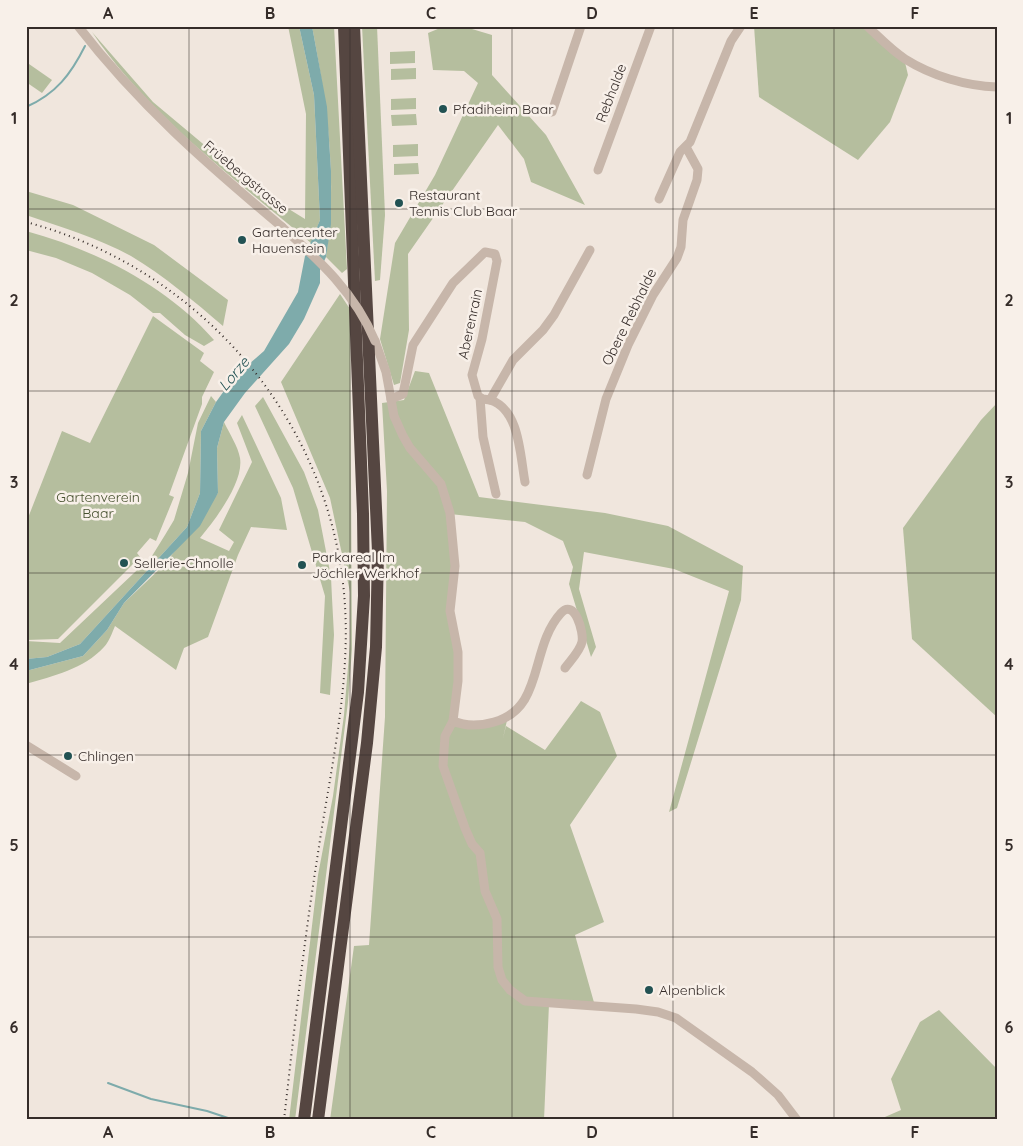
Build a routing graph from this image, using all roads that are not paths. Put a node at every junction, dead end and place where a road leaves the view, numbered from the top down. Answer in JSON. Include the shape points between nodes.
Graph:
{"nodes":[{"id":1,"x":78,"y":26,"type":"edge"},
{"id":2,"x":344,"y":26,"type":"edge"},
{"id":3,"x":354,"y":26,"type":"edge"},
{"id":4,"x":581,"y":26,"type":"edge"},
{"id":5,"x":651,"y":26,"type":"edge"},
{"id":6,"x":741,"y":26,"type":"edge"},
{"id":7,"x":867,"y":26,"type":"edge"},
{"id":8,"x":997,"y":87,"type":"edge"},
{"id":9,"x":552,"y":112,"type":"dead end"},
{"id":10,"x":686,"y":147,"type":"junction"},
{"id":11,"x":598,"y":170,"type":"dead end"},
{"id":12,"x":659,"y":199,"type":"dead end"},
{"id":13,"x":590,"y":250,"type":"dead end"},
{"id":14,"x":480,"y":398,"type":"junction"},
{"id":15,"x":391,"y":399,"type":"junction"},
{"id":16,"x":490,"y":400,"type":"junction"},
{"id":17,"x":587,"y":475,"type":"dead end"},
{"id":18,"x":525,"y":482,"type":"dead end"},
{"id":19,"x":496,"y":494,"type":"dead end"},
{"id":20,"x":565,"y":668,"type":"dead end"},
{"id":21,"x":453,"y":721,"type":"junction"},
{"id":22,"x":26,"y":745,"type":"edge"},
{"id":23,"x":76,"y":776,"type":"dead end"},
{"id":24,"x":304,"y":1120,"type":"edge"},
{"id":25,"x":318,"y":1120,"type":"edge"},
{"id":26,"x":797,"y":1120,"type":"edge"}],
"edges":[{"from":1,"to":15,"type":"street","name":"Früebergstrasse","bridge":true,"via":[[130,89],[165,125],[335,276],[358,307],[375,341]]},
{"from":2,"to":24,"type":"highway","via":[[364,596],[358,692]]},
{"from":3,"to":25,"type":"highway","via":[[376,496],[378,609],[367,743]]},
{"from":4,"to":9,"type":"street"},
{"from":5,"to":11,"type":"street","name":"Rebhalde"},
{"from":6,"to":10,"type":"street","via":[[731,41]]},
{"from":7,"to":8,"type":"street","via":[[916,65],[966,84]]},
{"from":10,"to":12,"type":"street","via":[[680,152]]},
{"from":10,"to":17,"type":"street","name":"Obere Rebhalde","via":[[698,169],[683,220],[682,247],[628,345],[606,399]]},
{"from":13,"to":16,"type":"street","via":[[554,315],[513,360]]},
{"from":14,"to":15,"type":"street","name":"Aberenrain","via":[[472,375],[497,261],[490,252],[485,252],[453,283],[413,345],[403,394]]},
{"from":14,"to":16,"type":"street"},
{"from":14,"to":19,"type":"street","via":[[483,437]]},
{"from":15,"to":21,"type":"street","name":"Früebergstrasse","via":[[403,436],[441,484],[450,514],[456,566],[450,611],[458,652],[457,702]]},
{"from":16,"to":18,"type":"street","via":[[507,410],[513,421]]},
{"from":20,"to":21,"type":"street","via":[[582,639],[576,614],[568,609],[562,611],[546,636],[532,687],[521,705],[508,716],[485,725]]},
{"from":21,"to":26,"type":"street","name":"Früebergstrasse","via":[[445,736],[443,766],[465,828],[480,853],[485,891],[497,918],[498,967],[510,990],[525,1001],[636,1009],[676,1018],[758,1078],[778,1095]]},
{"from":22,"to":23,"type":"street"}]}
